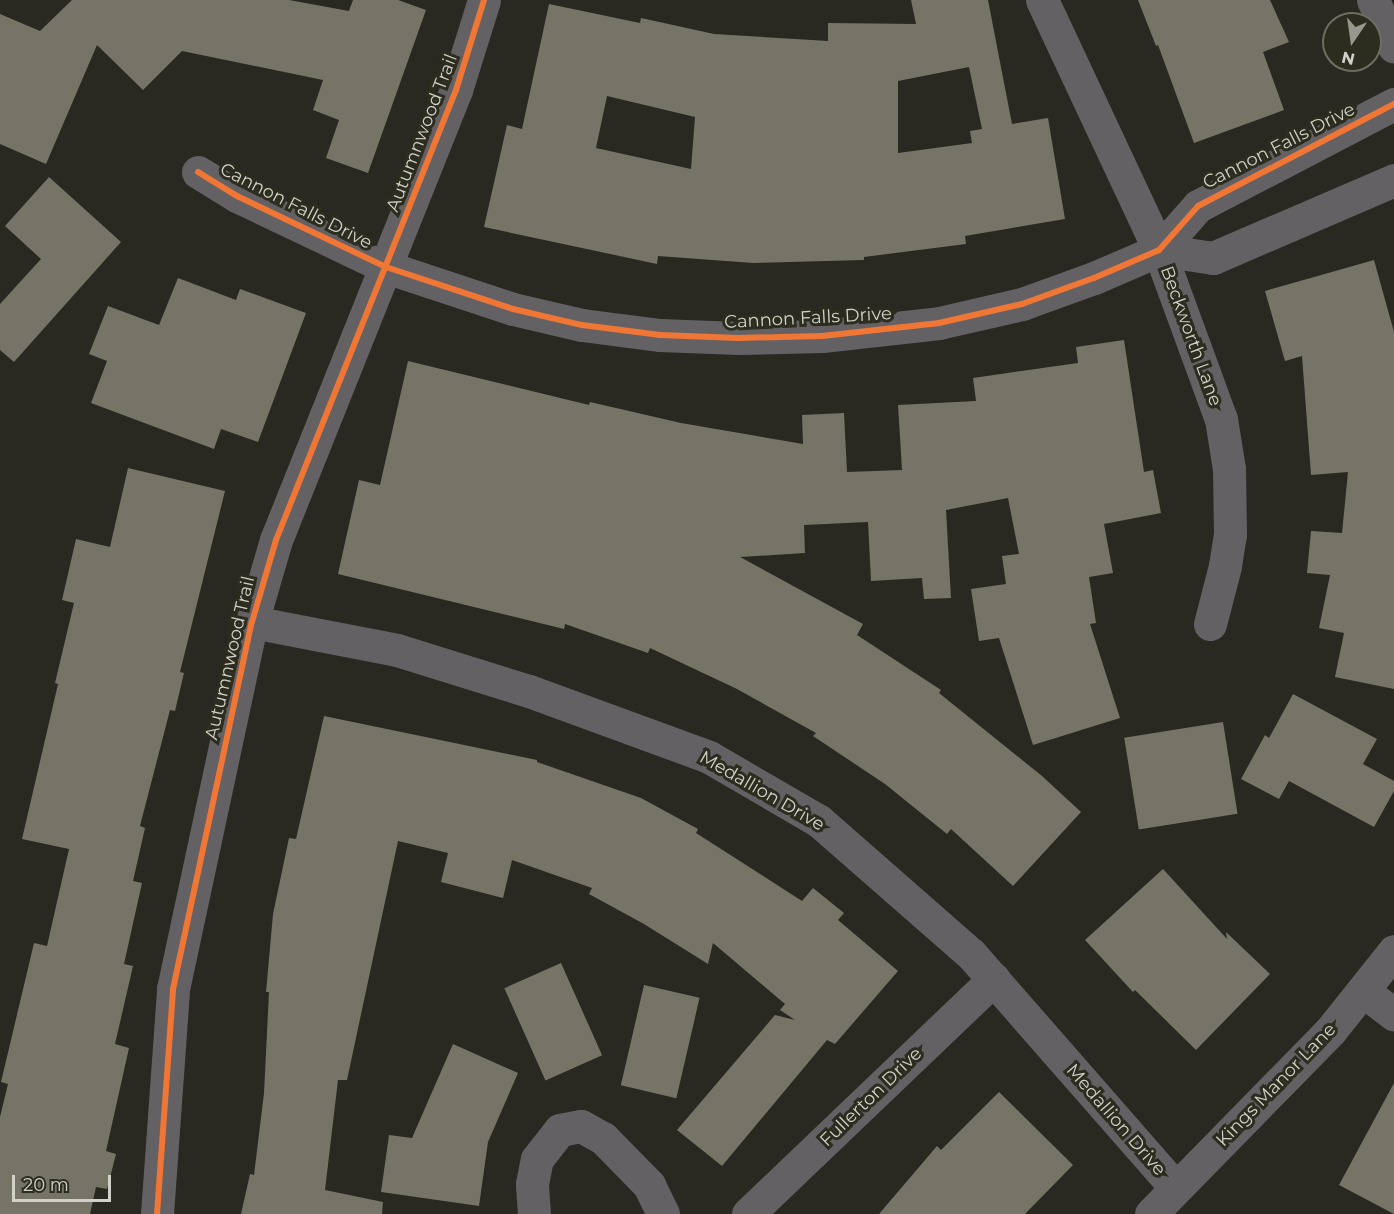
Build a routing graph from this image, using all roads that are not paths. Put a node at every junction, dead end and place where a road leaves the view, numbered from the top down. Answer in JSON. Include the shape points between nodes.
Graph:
{"nodes":[{"id":1,"x":484,"y":0,"type":"edge"},
{"id":2,"x":1042,"y":0,"type":"edge"},
{"id":3,"x":1373,"y":0,"type":"edge"},
{"id":4,"x":1394,"y":47,"type":"edge"},
{"id":5,"x":1394,"y":104,"type":"edge"},
{"id":6,"x":198,"y":172,"type":"dead end"},
{"id":7,"x":1394,"y":180,"type":"edge"},
{"id":8,"x":1159,"y":250,"type":"junction"},
{"id":9,"x":386,"y":267,"type":"junction"},
{"id":10,"x":252,"y":622,"type":"junction"},
{"id":11,"x":1210,"y":624,"type":"dead end"},
{"id":12,"x":1394,"y":951,"type":"edge"},
{"id":13,"x":994,"y":979,"type":"junction"},
{"id":14,"x":1363,"y":991,"type":"junction"},
{"id":15,"x":1394,"y":1014,"type":"edge"},
{"id":16,"x":1176,"y":1188,"type":"junction"},
{"id":17,"x":157,"y":1214,"type":"edge"},
{"id":18,"x":534,"y":1214,"type":"edge"},
{"id":19,"x":663,"y":1214,"type":"edge"},
{"id":20,"x":748,"y":1214,"type":"edge"},
{"id":21,"x":1151,"y":1214,"type":"edge"}],
"edges":[{"from":1,"to":9,"type":"street","name":"Autumnwood Trail","via":[[456,90]]},
{"from":2,"to":8,"type":"street","name":"Beckworth Lane"},
{"from":3,"to":4,"type":"street"},
{"from":5,"to":8,"type":"street","name":"Cannon Falls Drive","via":[[1198,206]]},
{"from":6,"to":9,"type":"street","name":"Cannon Falls Drive","via":[[237,196]]},
{"from":7,"to":8,"type":"street","via":[[1213,258]]},
{"from":8,"to":9,"type":"street","name":"Cannon Falls Drive","via":[[1053,293],[979,314],[903,328],[779,338],[660,335],[582,325],[513,309]]},
{"from":8,"to":11,"type":"street","name":"Beckworth Lane","via":[[1210,386],[1226,443],[1230,534]]},
{"from":9,"to":10,"type":"street","name":"Autumnwood Trail","via":[[276,540]]},
{"from":10,"to":13,"type":"street","name":"Medallion Drive","via":[[397,650],[529,691],[709,757],[819,821],[971,954]]},
{"from":10,"to":17,"type":"street","name":"Autumnwood Trail","via":[[173,989]]},
{"from":12,"to":14,"type":"street","name":"Kings Manor Lane"},
{"from":13,"to":16,"type":"street","name":"Medallion Drive"},
{"from":13,"to":20,"type":"street","name":"Fullerton Drive"},
{"from":14,"to":15,"type":"street"},
{"from":14,"to":16,"type":"street","name":"Kings Manor Lane","via":[[1331,1030]]},
{"from":16,"to":21,"type":"street","name":"Kings Manor Lane"},
{"from":18,"to":19,"type":"street","via":[[532,1184],[537,1159],[560,1130],[581,1126],[603,1138],[649,1185]]}]}
